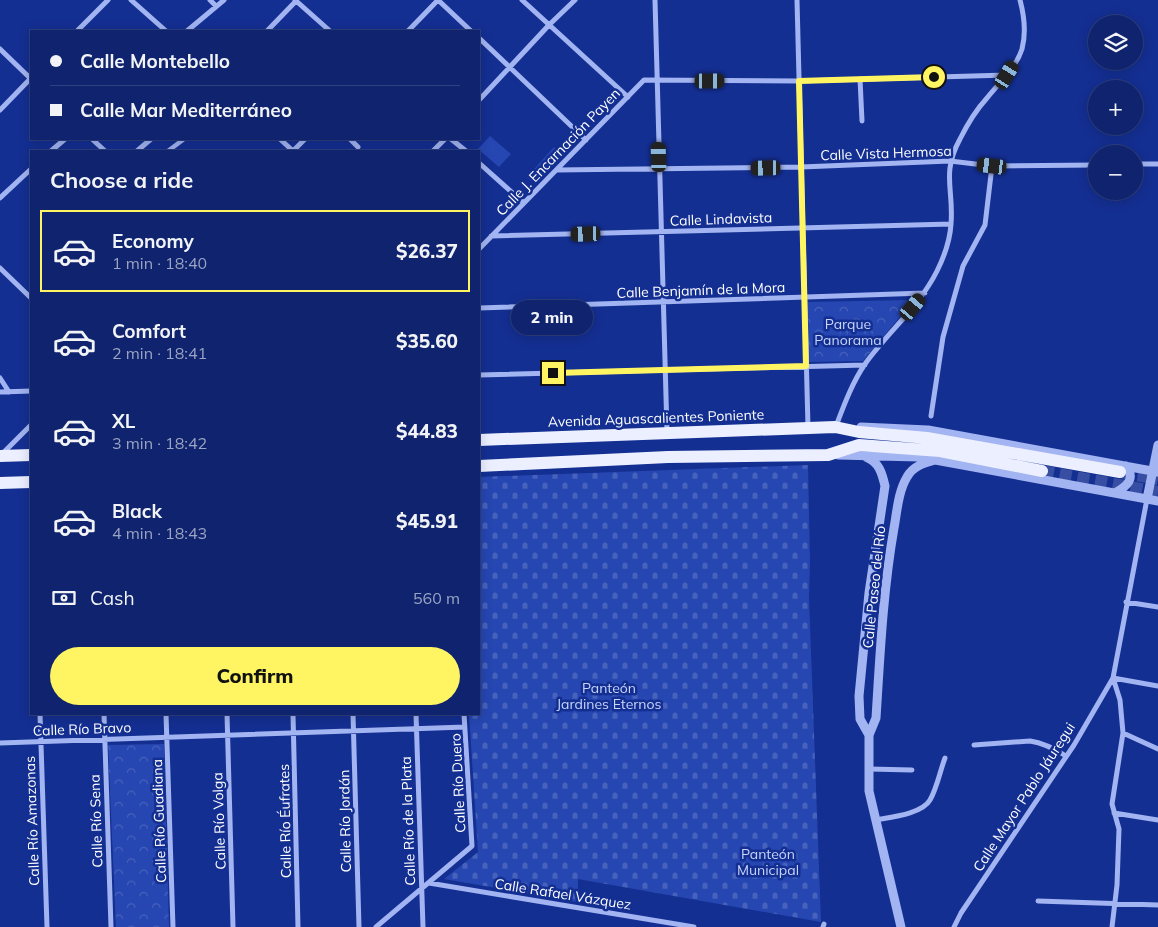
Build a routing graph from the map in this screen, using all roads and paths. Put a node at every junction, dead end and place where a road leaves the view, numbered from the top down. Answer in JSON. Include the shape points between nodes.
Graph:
{"nodes":[{"id":1,"x":108,"y":0,"type":"edge"},
{"id":2,"x":132,"y":0,"type":"edge"},
{"id":3,"x":210,"y":0,"type":"edge"},
{"id":4,"x":224,"y":0,"type":"edge"},
{"id":5,"x":295,"y":0,"type":"edge"},
{"id":6,"x":438,"y":0,"type":"edge"},
{"id":7,"x":522,"y":0,"type":"edge"},
{"id":8,"x":575,"y":0,"type":"edge"},
{"id":9,"x":655,"y":0,"type":"edge"},
{"id":10,"x":797,"y":0,"type":"edge"},
{"id":11,"x":1020,"y":0,"type":"edge"},
{"id":12,"x":216,"y":6,"type":"junction"},
{"id":13,"x":549,"y":25,"type":"junction"},
{"id":14,"x":78,"y":30,"type":"edge"},
{"id":15,"x":165,"y":30,"type":"edge"},
{"id":16,"x":188,"y":30,"type":"edge"},
{"id":17,"x":268,"y":30,"type":"edge"},
{"id":18,"x":329,"y":30,"type":"edge"},
{"id":19,"x":409,"y":30,"type":"edge"},
{"id":20,"x":470,"y":30,"type":"edge"},
{"id":21,"x":480,"y":39,"type":"edge"},
{"id":22,"x":0,"y":49,"type":"edge"},
{"id":23,"x":510,"y":67,"type":"junction"},
{"id":24,"x":1007,"y":75,"type":"junction"},
{"id":25,"x":30,"y":77,"type":"edge"},
{"id":26,"x":30,"y":79,"type":"edge"},
{"id":27,"x":860,"y":79,"type":"junction"},
{"id":28,"x":657,"y":80,"type":"junction"},
{"id":29,"x":799,"y":81,"type":"junction"},
{"id":30,"x":628,"y":97,"type":"junction"},
{"id":31,"x":480,"y":99,"type":"dead end"},
{"id":32,"x":0,"y":110,"type":"edge"},
{"id":33,"x":862,"y":121,"type":"dead end"},
{"id":34,"x":64,"y":140,"type":"edge"},
{"id":35,"x":93,"y":140,"type":"edge"},
{"id":36,"x":150,"y":140,"type":"edge"},
{"id":37,"x":183,"y":140,"type":"edge"},
{"id":38,"x":281,"y":140,"type":"edge"},
{"id":39,"x":304,"y":140,"type":"edge"},
{"id":40,"x":351,"y":140,"type":"edge"},
{"id":41,"x":444,"y":140,"type":"edge"},
{"id":42,"x":452,"y":140,"type":"edge"},
{"id":43,"x":586,"y":140,"type":"junction"},
{"id":44,"x":358,"y":147,"type":"dead end"},
{"id":45,"x":52,"y":150,"type":"edge"},
{"id":46,"x":104,"y":150,"type":"edge"},
{"id":47,"x":138,"y":150,"type":"edge"},
{"id":48,"x":169,"y":150,"type":"edge"},
{"id":49,"x":292,"y":150,"type":"edge"},
{"id":50,"x":294,"y":150,"type":"edge"},
{"id":51,"x":433,"y":150,"type":"edge"},
{"id":52,"x":465,"y":150,"type":"edge"},
{"id":53,"x":950,"y":161,"type":"junction"},
{"id":54,"x":480,"y":164,"type":"edge"},
{"id":55,"x":1143,"y":164,"type":"edge"},
{"id":56,"x":1158,"y":164,"type":"edge"},
{"id":57,"x":1088,"y":165,"type":"edge"},
{"id":58,"x":992,"y":166,"type":"junction"},
{"id":59,"x":801,"y":167,"type":"junction"},
{"id":60,"x":556,"y":170,"type":"junction"},
{"id":61,"x":660,"y":170,"type":"junction"},
{"id":62,"x":30,"y":172,"type":"edge"},
{"id":63,"x":0,"y":198,"type":"edge"},
{"id":64,"x":524,"y":203,"type":"junction"},
{"id":65,"x":951,"y":224,"type":"junction"},
{"id":66,"x":803,"y":228,"type":"junction"},
{"id":67,"x":661,"y":232,"type":"junction"},
{"id":68,"x":491,"y":236,"type":"junction"},
{"id":69,"x":480,"y":248,"type":"edge"},
{"id":70,"x":0,"y":268,"type":"edge"},
{"id":71,"x":925,"y":293,"type":"junction"},
{"id":72,"x":30,"y":297,"type":"edge"},
{"id":73,"x":804,"y":298,"type":"junction"},
{"id":74,"x":663,"y":302,"type":"junction"},
{"id":75,"x":480,"y":308,"type":"edge"},
{"id":76,"x":865,"y":365,"type":"junction"},
{"id":77,"x":806,"y":366,"type":"junction"},
{"id":78,"x":665,"y":370,"type":"junction"},
{"id":79,"x":480,"y":375,"type":"edge"},
{"id":80,"x":0,"y":378,"type":"edge"},
{"id":81,"x":30,"y":391,"type":"edge"},
{"id":82,"x":0,"y":392,"type":"edge"},
{"id":83,"x":9,"y":392,"type":"junction"},
{"id":84,"x":931,"y":416,"type":"dead end"},
{"id":85,"x":30,"y":426,"type":"edge"},
{"id":86,"x":808,"y":427,"type":"junction"},
{"id":87,"x":835,"y":427,"type":"junction"},
{"id":88,"x":667,"y":432,"type":"junction"},
{"id":89,"x":480,"y":440,"type":"edge"},
{"id":90,"x":1158,"y":445,"type":"edge"},
{"id":91,"x":30,"y":455,"type":"edge"},
{"id":92,"x":828,"y":455,"type":"junction"},
{"id":93,"x":0,"y":456,"type":"edge"},
{"id":94,"x":861,"y":456,"type":"junction"},
{"id":95,"x":935,"y":460,"type":"junction"},
{"id":96,"x":480,"y":466,"type":"edge"},
{"id":97,"x":1123,"y":469,"type":"junction"},
{"id":98,"x":1042,"y":471,"type":"tunnel mouth"},
{"id":99,"x":1156,"y":471,"type":"edge"},
{"id":100,"x":30,"y":482,"type":"edge"},
{"id":101,"x":0,"y":483,"type":"edge"},
{"id":102,"x":1115,"y":493,"type":"junction"},
{"id":103,"x":1147,"y":499,"type":"junction"},
{"id":104,"x":1158,"y":501,"type":"edge"},
{"id":105,"x":1126,"y":602,"type":"junction"},
{"id":106,"x":1158,"y":607,"type":"edge"},
{"id":107,"x":1112,"y":678,"type":"junction"},
{"id":108,"x":1158,"y":686,"type":"edge"},
{"id":109,"x":40,"y":715,"type":"edge"},
{"id":110,"x":104,"y":715,"type":"edge"},
{"id":111,"x":166,"y":715,"type":"edge"},
{"id":112,"x":227,"y":715,"type":"edge"},
{"id":113,"x":293,"y":715,"type":"edge"},
{"id":114,"x":353,"y":715,"type":"edge"},
{"id":115,"x":416,"y":715,"type":"edge"},
{"id":116,"x":464,"y":715,"type":"edge"},
{"id":117,"x":466,"y":727,"type":"junction"},
{"id":118,"x":416,"y":728,"type":"junction"},
{"id":119,"x":354,"y":730,"type":"junction"},
{"id":120,"x":294,"y":732,"type":"junction"},
{"id":121,"x":1123,"y":733,"type":"junction"},
{"id":122,"x":228,"y":735,"type":"junction"},
{"id":123,"x":869,"y":735,"type":"junction"},
{"id":124,"x":167,"y":737,"type":"junction"},
{"id":125,"x":105,"y":739,"type":"junction"},
{"id":126,"x":40,"y":741,"type":"junction"},
{"id":127,"x":0,"y":743,"type":"edge"},
{"id":128,"x":974,"y":745,"type":"dead end"},
{"id":129,"x":1158,"y":749,"type":"edge"},
{"id":130,"x":1066,"y":756,"type":"junction"},
{"id":131,"x":945,"y":758,"type":"dead end"},
{"id":132,"x":869,"y":769,"type":"junction"},
{"id":133,"x":912,"y":770,"type":"dead end"},
{"id":134,"x":1114,"y":813,"type":"junction"},
{"id":135,"x":875,"y":820,"type":"junction"},
{"id":136,"x":1158,"y":820,"type":"edge"},
{"id":137,"x":429,"y":883,"type":"junction"},
{"id":138,"x":422,"y":889,"type":"junction"},
{"id":139,"x":1038,"y":901,"type":"dead end"},
{"id":140,"x":1115,"y":904,"type":"junction"},
{"id":141,"x":1158,"y":905,"type":"edge"},
{"id":142,"x":47,"y":927,"type":"edge"},
{"id":143,"x":111,"y":927,"type":"edge"},
{"id":144,"x":173,"y":927,"type":"edge"},
{"id":145,"x":233,"y":927,"type":"edge"},
{"id":146,"x":298,"y":927,"type":"edge"},
{"id":147,"x":359,"y":927,"type":"edge"},
{"id":148,"x":376,"y":927,"type":"edge"},
{"id":149,"x":423,"y":927,"type":"edge"},
{"id":150,"x":694,"y":927,"type":"edge"},
{"id":151,"x":901,"y":927,"type":"edge"},
{"id":152,"x":954,"y":927,"type":"edge"},
{"id":153,"x":1112,"y":927,"type":"edge"}],
"edges":[{"from":1,"to":14,"type":"street"},
{"from":2,"to":15,"type":"street"},
{"from":3,"to":12,"type":"street"},
{"from":4,"to":12,"type":"street"},
{"from":5,"to":17,"type":"street"},
{"from":5,"to":18,"type":"street"},
{"from":6,"to":19,"type":"street"},
{"from":6,"to":20,"type":"street"},
{"from":7,"to":13,"type":"street"},
{"from":8,"to":13,"type":"street"},
{"from":9,"to":28,"type":"street"},
{"from":10,"to":29,"type":"street"},
{"from":11,"to":24,"type":"street","via":[[1024,16],[1022,48]]},
{"from":12,"to":16,"type":"street"},
{"from":13,"to":23,"type":"street"},
{"from":13,"to":30,"type":"street"},
{"from":21,"to":23,"type":"street"},
{"from":22,"to":25,"type":"street"},
{"from":23,"to":31,"type":"street"},
{"from":23,"to":43,"type":"street"},
{"from":24,"to":27,"type":"street"},
{"from":24,"to":53,"type":"street","via":[[973,116]]},
{"from":26,"to":32,"type":"street"},
{"from":27,"to":29,"type":"street"},
{"from":27,"to":33,"type":"street"},
{"from":28,"to":29,"type":"street"},
{"from":28,"to":30,"type":"street","name":"Calle J. Encarnación Payen","via":[[644,80]]},
{"from":28,"to":61,"type":"street"},
{"from":29,"to":59,"type":"street"},
{"from":30,"to":43,"type":"street","name":"Calle J. Encarnación Payen"},
{"from":34,"to":45,"type":"street"},
{"from":35,"to":46,"type":"street"},
{"from":36,"to":47,"type":"street"},
{"from":37,"to":48,"type":"street"},
{"from":38,"to":49,"type":"street"},
{"from":39,"to":50,"type":"street"},
{"from":40,"to":44,"type":"street"},
{"from":41,"to":51,"type":"street"},
{"from":42,"to":52,"type":"street"},
{"from":43,"to":60,"type":"street","name":"Calle J. Encarnación Payen"},
{"from":53,"to":58,"type":"street","name":"Calle Vista Hermosa"},
{"from":53,"to":59,"type":"street","name":"Calle Vista Hermosa"},
{"from":53,"to":65,"type":"street"},
{"from":54,"to":64,"type":"street"},
{"from":55,"to":56,"type":"street"},
{"from":57,"to":58,"type":"street","name":"Calle Vista Hermosa"},
{"from":58,"to":84,"type":"street","via":[[985,225],[963,266],[946,328]]},
{"from":59,"to":61,"type":"street","name":"Calle Vista Hermosa"},
{"from":59,"to":66,"type":"street"},
{"from":60,"to":61,"type":"street","name":"Calle Vista Hermosa"},
{"from":60,"to":64,"type":"street","name":"Calle J. Encarnación Payen"},
{"from":61,"to":67,"type":"street"},
{"from":62,"to":63,"type":"street"},
{"from":64,"to":68,"type":"street","name":"Calle J. Encarnación Payen"},
{"from":65,"to":66,"type":"street","name":"Calle Lindavista"},
{"from":65,"to":71,"type":"street","via":[[946,249]]},
{"from":66,"to":67,"type":"street","name":"Calle Lindavista"},
{"from":66,"to":73,"type":"street"},
{"from":67,"to":68,"type":"street","name":"Calle Lindavista"},
{"from":67,"to":74,"type":"street"},
{"from":68,"to":69,"type":"street","name":"Calle J. Encarnación Payen"},
{"from":70,"to":72,"type":"street"},
{"from":71,"to":73,"type":"street","name":"Calle Benjamín de la Mora"},
{"from":71,"to":76,"type":"street"},
{"from":73,"to":74,"type":"street","name":"Calle Benjamín de la Mora"},
{"from":73,"to":77,"type":"street"},
{"from":74,"to":75,"type":"street","name":"Calle Benjamín de la Mora"},
{"from":74,"to":78,"type":"street"},
{"from":76,"to":77,"type":"street"},
{"from":76,"to":87,"type":"street"},
{"from":77,"to":78,"type":"street"},
{"from":77,"to":86,"type":"street"},
{"from":78,"to":79,"type":"street"},
{"from":78,"to":88,"type":"street"},
{"from":80,"to":83,"type":"street"},
{"from":81,"to":83,"type":"street"},
{"from":82,"to":83,"type":"street"},
{"from":85,"to":93,"type":"street"},
{"from":86,"to":87,"type":"main road","name":"Avenida Aguascalientes Poniente"},
{"from":86,"to":88,"type":"main road","name":"Avenida Aguascalientes Poniente"},
{"from":87,"to":97,"type":"main road","name":"Avenida Aguascalientes Poniente"},
{"from":88,"to":89,"type":"main road","name":"Avenida Aguascalientes Poniente"},
{"from":90,"to":99,"type":"street"},
{"from":91,"to":93,"type":"main road"},
{"from":92,"to":94,"type":"street"},
{"from":92,"to":96,"type":"main road","via":[[668,457]]},
{"from":92,"to":98,"type":"main road","via":[[859,445],[926,449]]},
{"from":94,"to":95,"type":"street","via":[[895,455]]},
{"from":94,"to":123,"type":"street","name":"Calle Paseo del Río","via":[[874,460],[882,473],[884,486],[859,696],[860,719]]},
{"from":95,"to":102,"type":"street"},
{"from":95,"to":123,"type":"street","name":"Calle Paseo del Río","via":[[919,465],[908,475],[902,487],[883,604],[876,718]]},
{"from":97,"to":99,"type":"street","name":"Avenida Aguascalientes Poniente"},
{"from":97,"to":102,"type":"street","via":[[1130,473],[1129,482]]},
{"from":99,"to":103,"type":"street"},
{"from":100,"to":101,"type":"main road"},
{"from":102,"to":103,"type":"street"},
{"from":103,"to":104,"type":"street"},
{"from":103,"to":105,"type":"street"},
{"from":105,"to":106,"type":"street"},
{"from":105,"to":107,"type":"street"},
{"from":107,"to":108,"type":"street"},
{"from":107,"to":121,"type":"street","via":[[1120,700]]},
{"from":107,"to":130,"type":"street","name":"Calle Mayor Pablo Jáuregui"},
{"from":109,"to":126,"type":"street","name":"Calle Río Amazonas"},
{"from":110,"to":125,"type":"street","name":"Calle Río Sena"},
{"from":111,"to":124,"type":"street","name":"Calle Río Guadiana"},
{"from":112,"to":122,"type":"street","name":"Calle Río Volga"},
{"from":113,"to":120,"type":"street","name":"Calle Río Éufrates"},
{"from":114,"to":119,"type":"street","name":"Calle Río Jordán"},
{"from":115,"to":118,"type":"street","name":"Calle Río de la Plata"},
{"from":116,"to":117,"type":"street","name":"Calle Río Duero"},
{"from":117,"to":118,"type":"street","name":"Calle Río Bravo"},
{"from":117,"to":137,"type":"street","name":"Calle Río Duero","via":[[472,846]]},
{"from":118,"to":119,"type":"street","name":"Calle Río Bravo"},
{"from":118,"to":138,"type":"street","name":"Calle Río de la Plata"},
{"from":119,"to":120,"type":"street","name":"Calle Río Bravo"},
{"from":119,"to":147,"type":"street","name":"Calle Río Jordán"},
{"from":120,"to":122,"type":"street","name":"Calle Río Bravo"},
{"from":120,"to":146,"type":"street","name":"Calle Río Éufrates"},
{"from":121,"to":129,"type":"street"},
{"from":121,"to":134,"type":"street","via":[[1112,804]]},
{"from":122,"to":124,"type":"street","name":"Calle Río Bravo"},
{"from":122,"to":145,"type":"street","name":"Calle Río Volga"},
{"from":123,"to":132,"type":"street","name":"Calle Paseo del Río"},
{"from":124,"to":125,"type":"street","name":"Calle Río Bravo"},
{"from":124,"to":144,"type":"street","name":"Calle Río Guadiana"},
{"from":125,"to":126,"type":"street","name":"Calle Río Bravo"},
{"from":125,"to":143,"type":"street","name":"Calle Río Sena"},
{"from":126,"to":127,"type":"street","name":"Calle Río Bravo"},
{"from":126,"to":142,"type":"street","name":"Calle Río Amazonas"},
{"from":128,"to":130,"type":"street","via":[[1030,741]]},
{"from":130,"to":152,"type":"street","name":"Calle Mayor Pablo Jáuregui"},
{"from":131,"to":135,"type":"street","via":[[930,800],[922,808]]},
{"from":132,"to":133,"type":"street"},
{"from":132,"to":135,"type":"street","name":"Calle Paseo del Río","via":[[869,792]]},
{"from":134,"to":136,"type":"street"},
{"from":134,"to":140,"type":"street","via":[[1119,829]]},
{"from":135,"to":151,"type":"street","name":"Calle Paseo del Río"},
{"from":137,"to":138,"type":"street","name":"Calle Río Duero"},
{"from":137,"to":150,"type":"street","name":"Calle Rafael Vázquez"},
{"from":138,"to":148,"type":"street","name":"Calle Río Duero"},
{"from":138,"to":149,"type":"street","name":"Calle Río de la Plata"},
{"from":139,"to":140,"type":"street"},
{"from":140,"to":141,"type":"street"},
{"from":140,"to":153,"type":"street"}]}
